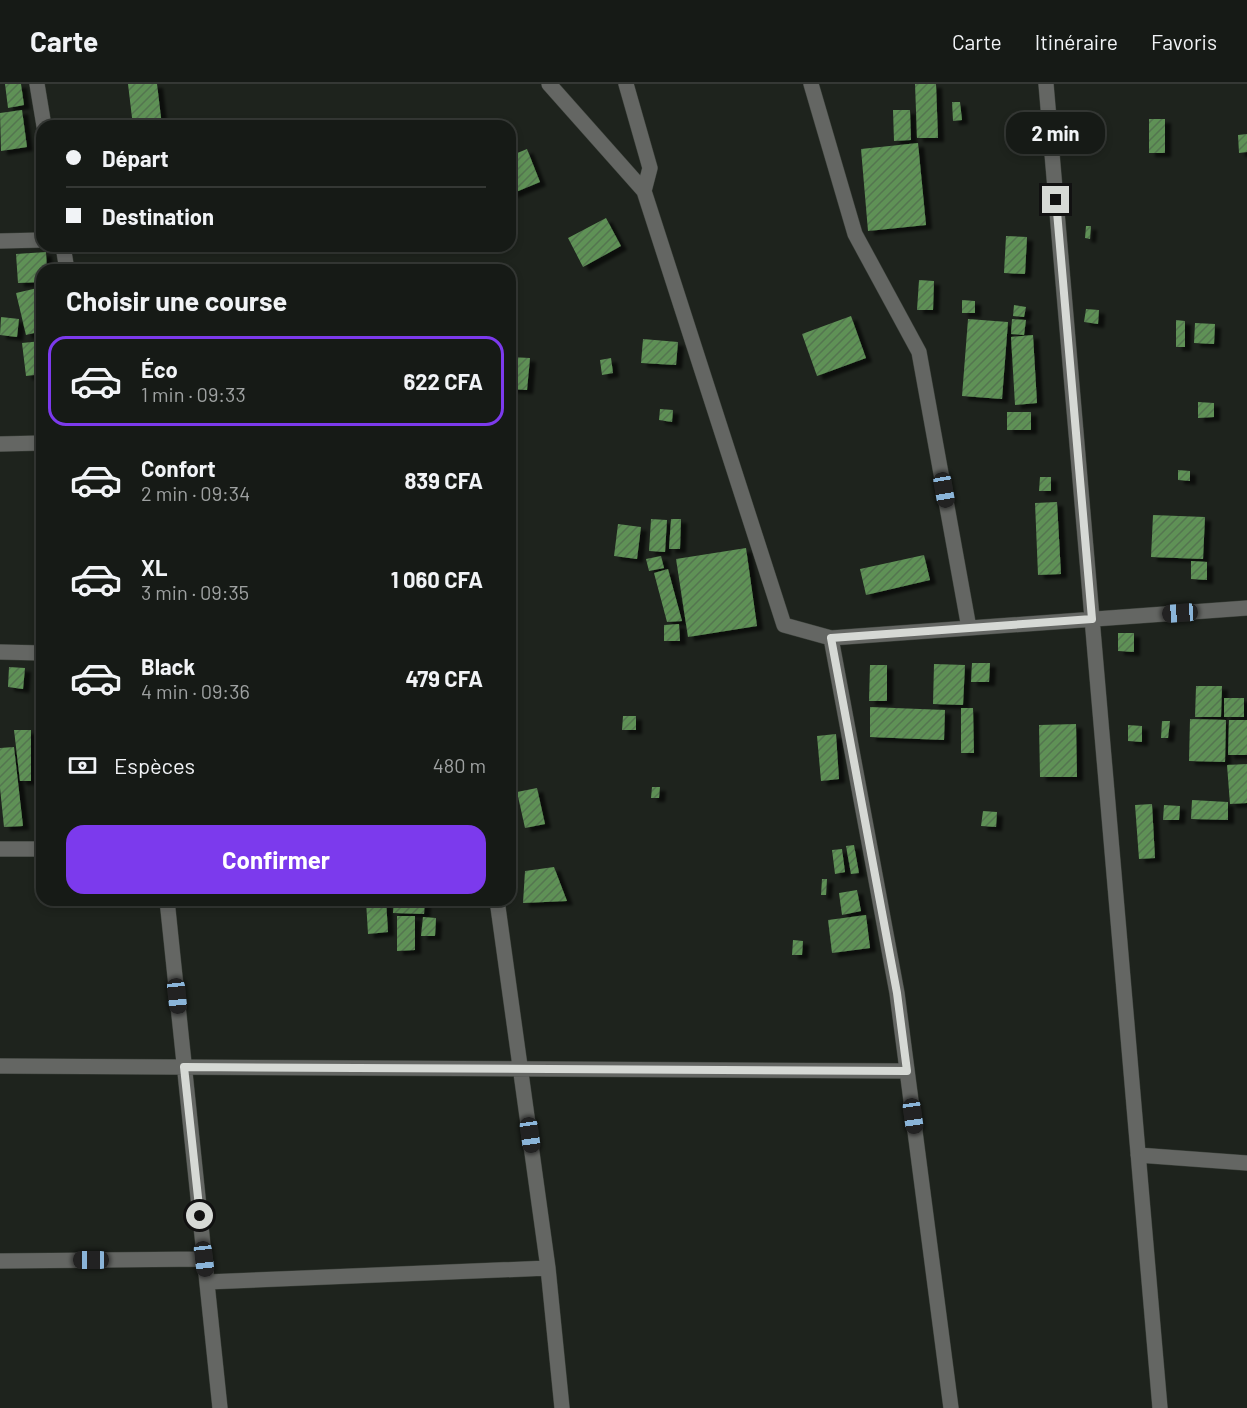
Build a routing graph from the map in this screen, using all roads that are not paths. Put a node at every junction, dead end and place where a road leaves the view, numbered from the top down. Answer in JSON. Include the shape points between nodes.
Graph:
{"nodes":[{"id":1,"x":37,"y":84,"type":"edge"},
{"id":2,"x":549,"y":84,"type":"edge"},
{"id":3,"x":626,"y":84,"type":"edge"},
{"id":4,"x":811,"y":84,"type":"edge"},
{"id":5,"x":1046,"y":84,"type":"edge"},
{"id":6,"x":43,"y":120,"type":"edge"},
{"id":7,"x":644,"y":190,"type":"junction"},
{"id":8,"x":0,"y":240,"type":"edge"},
{"id":9,"x":36,"y":240,"type":"edge"},
{"id":10,"x":36,"y":443,"type":"edge"},
{"id":11,"x":0,"y":444,"type":"edge"},
{"id":12,"x":1247,"y":608,"type":"edge"},
{"id":13,"x":1092,"y":619,"type":"junction"},
{"id":14,"x":969,"y":628,"type":"junction"},
{"id":15,"x":831,"y":638,"type":"junction"},
{"id":16,"x":0,"y":652,"type":"edge"},
{"id":17,"x":36,"y":653,"type":"edge"},
{"id":18,"x":0,"y":849,"type":"edge"},
{"id":19,"x":36,"y":849,"type":"edge"},
{"id":20,"x":168,"y":906,"type":"edge"},
{"id":21,"x":498,"y":906,"type":"edge"},
{"id":22,"x":0,"y":1066,"type":"edge"},
{"id":23,"x":184,"y":1067,"type":"junction"},
{"id":24,"x":521,"y":1069,"type":"junction"},
{"id":25,"x":907,"y":1071,"type":"junction"},
{"id":26,"x":1138,"y":1155,"type":"junction"},
{"id":27,"x":1247,"y":1162,"type":"edge"},
{"id":28,"x":204,"y":1259,"type":"junction"},
{"id":29,"x":0,"y":1261,"type":"edge"},
{"id":30,"x":548,"y":1268,"type":"junction"},
{"id":31,"x":207,"y":1282,"type":"junction"},
{"id":32,"x":220,"y":1408,"type":"edge"},
{"id":33,"x":562,"y":1408,"type":"edge"},
{"id":34,"x":951,"y":1408,"type":"edge"},
{"id":35,"x":1160,"y":1408,"type":"edge"}],
"edges":[{"from":1,"to":6,"type":"street"},
{"from":2,"to":7,"type":"street"},
{"from":3,"to":7,"type":"street","via":[[650,168]]},
{"from":4,"to":14,"type":"street","via":[[855,234],[919,352]]},
{"from":5,"to":13,"type":"street"},
{"from":7,"to":15,"type":"street","via":[[784,625]]},
{"from":8,"to":9,"type":"street"},
{"from":10,"to":11,"type":"street"},
{"from":12,"to":13,"type":"street"},
{"from":13,"to":14,"type":"street"},
{"from":13,"to":26,"type":"street"},
{"from":14,"to":15,"type":"street"},
{"from":15,"to":25,"type":"street","via":[[897,993]]},
{"from":16,"to":17,"type":"street"},
{"from":18,"to":19,"type":"street"},
{"from":20,"to":23,"type":"street"},
{"from":21,"to":24,"type":"street"},
{"from":22,"to":23,"type":"street"},
{"from":23,"to":24,"type":"street"},
{"from":23,"to":28,"type":"street"},
{"from":24,"to":25,"type":"street"},
{"from":24,"to":30,"type":"street"},
{"from":25,"to":34,"type":"street"},
{"from":26,"to":27,"type":"street"},
{"from":26,"to":35,"type":"street"},
{"from":28,"to":29,"type":"street"},
{"from":28,"to":31,"type":"street"},
{"from":30,"to":31,"type":"street"},
{"from":30,"to":33,"type":"street"},
{"from":31,"to":32,"type":"street"}]}
